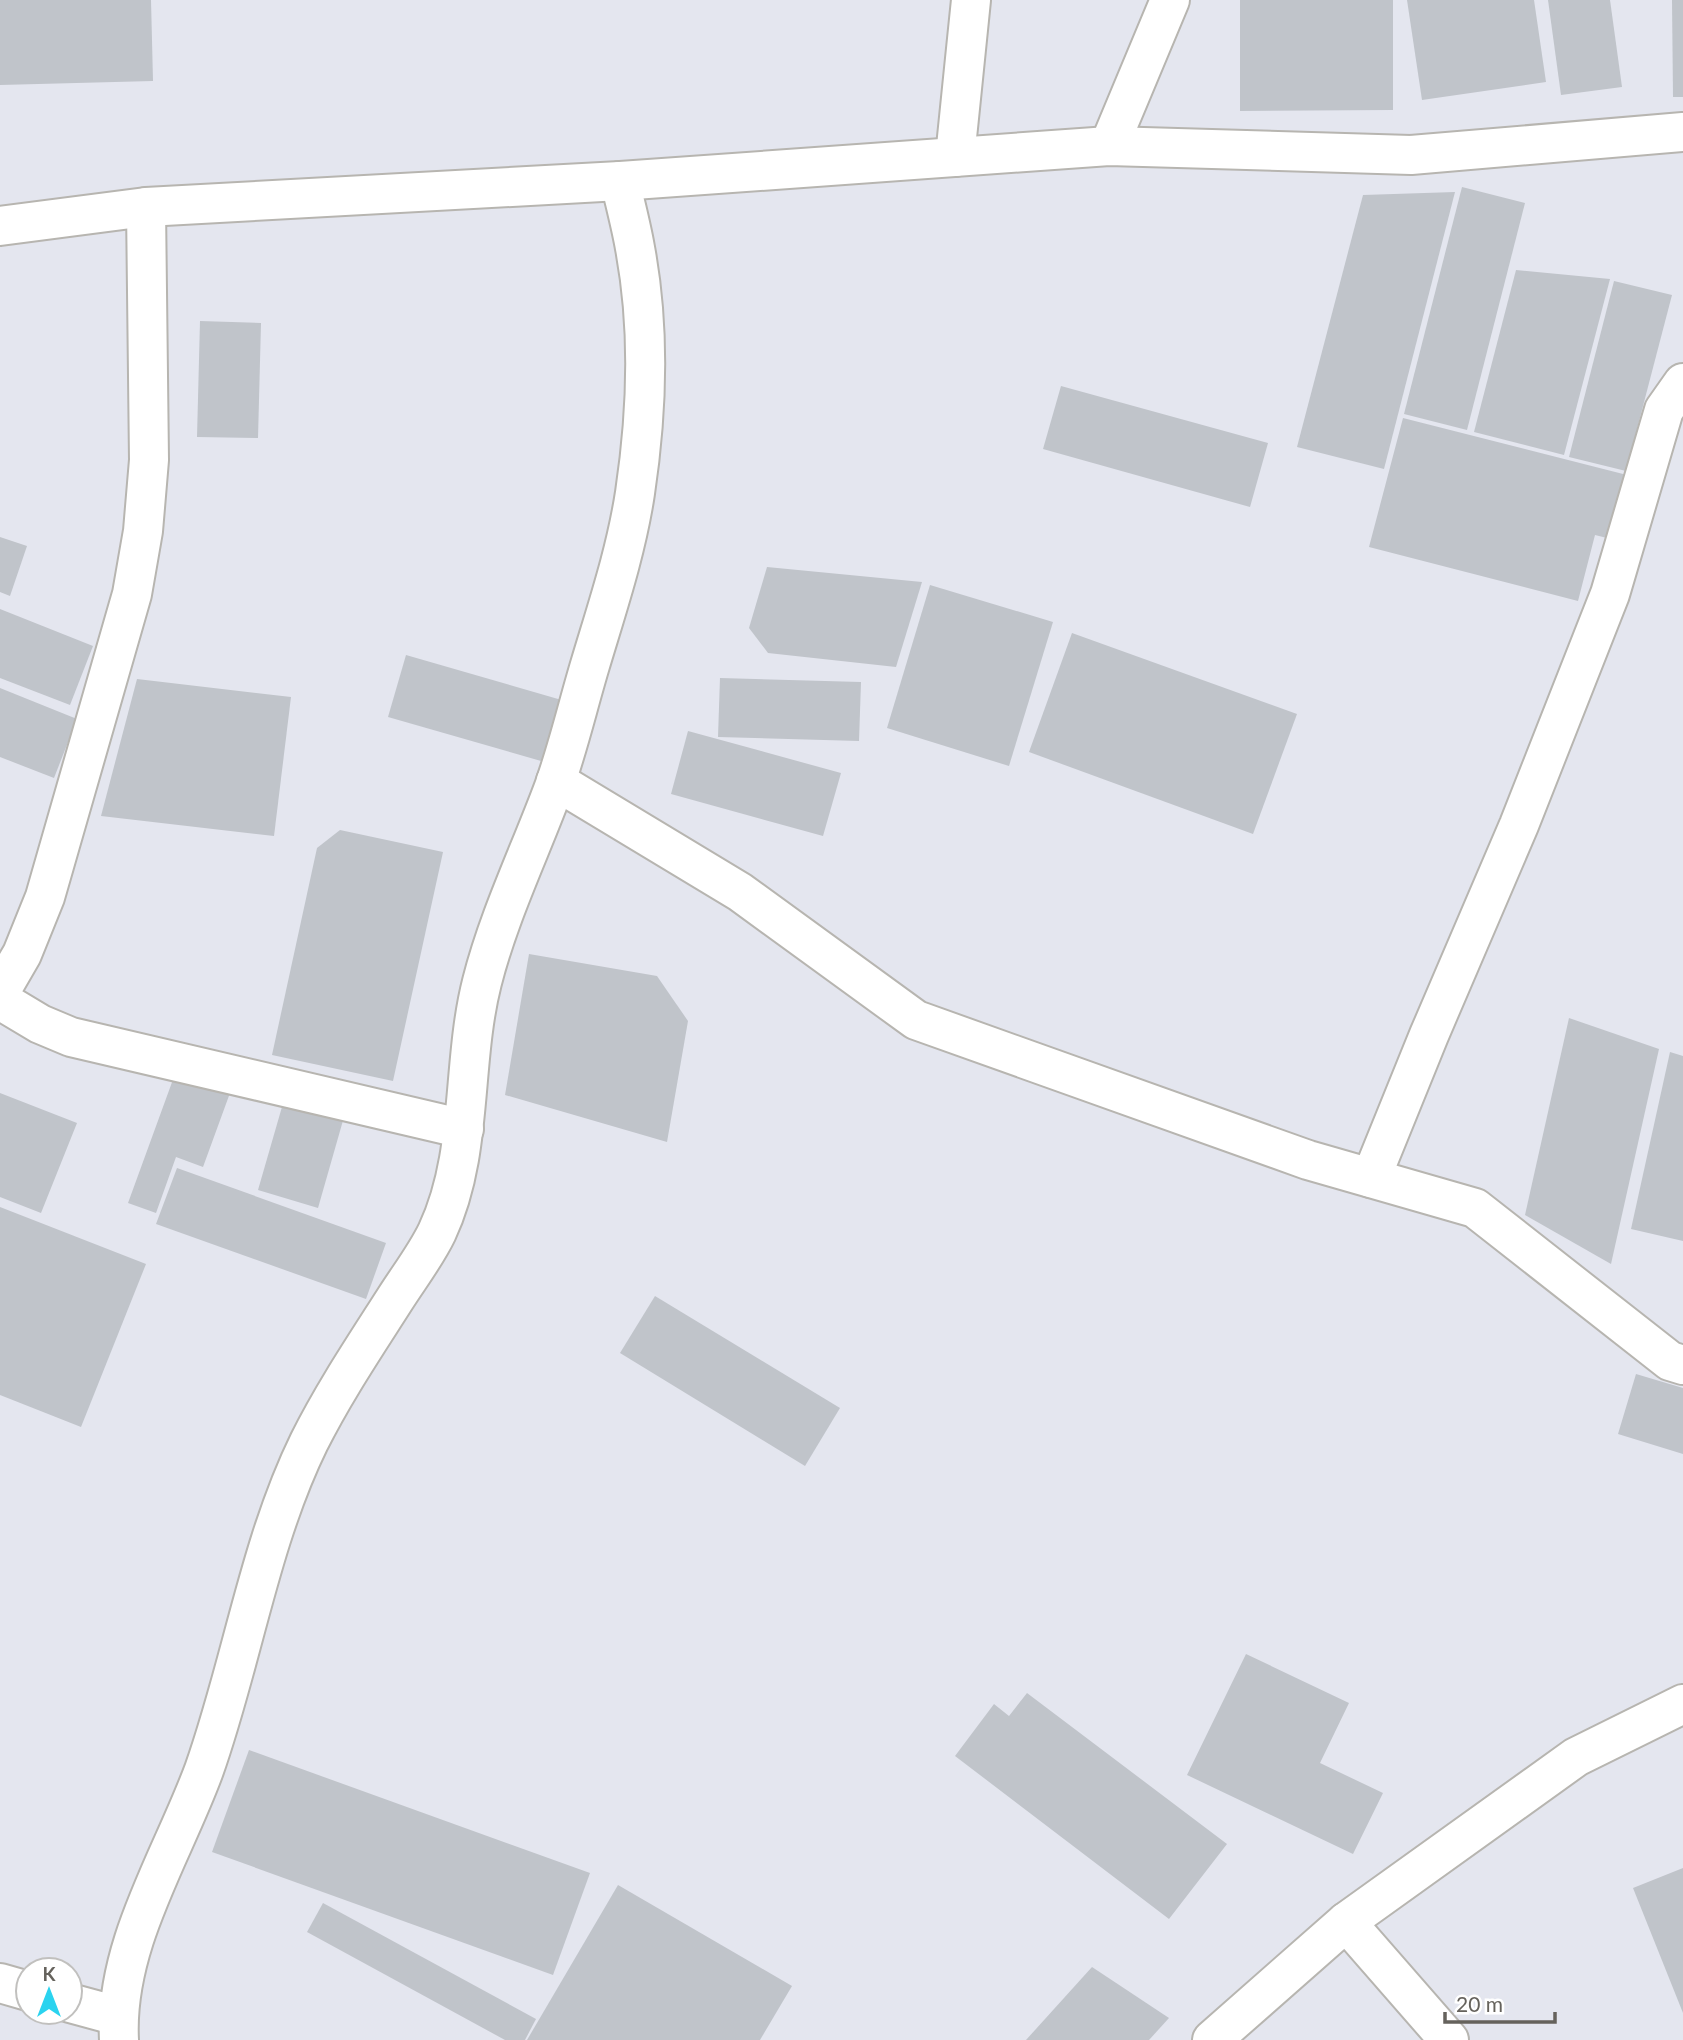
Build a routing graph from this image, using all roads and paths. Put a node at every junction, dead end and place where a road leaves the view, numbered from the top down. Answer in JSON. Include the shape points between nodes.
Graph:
{"nodes":[{"id":1,"x":971,"y":0,"type":"edge"},
{"id":2,"x":1170,"y":0,"type":"edge"},
{"id":3,"x":1683,"y":132,"type":"edge"},
{"id":4,"x":1109,"y":146,"type":"junction"},
{"id":5,"x":955,"y":157,"type":"junction"},
{"id":6,"x":620,"y":181,"type":"junction"},
{"id":7,"x":146,"y":207,"type":"junction"},
{"id":8,"x":0,"y":226,"type":"edge"},
{"id":9,"x":1683,"y":383,"type":"edge"},
{"id":10,"x":556,"y":781,"type":"junction"},
{"id":11,"x":0,"y":992,"type":"edge"},
{"id":12,"x":0,"y":1000,"type":"edge"},
{"id":13,"x":464,"y":1129,"type":"junction"},
{"id":14,"x":1371,"y":1178,"type":"junction"},
{"id":15,"x":1683,"y":1365,"type":"edge"},
{"id":16,"x":1683,"y":1704,"type":"edge"},
{"id":17,"x":1346,"y":1922,"type":"junction"},
{"id":18,"x":84,"y":2010,"type":"edge"},
{"id":19,"x":119,"y":2028,"type":"edge"},
{"id":20,"x":1212,"y":2040,"type":"edge"},
{"id":21,"x":1449,"y":2040,"type":"edge"}],
"edges":[{"from":1,"to":5,"type":"street"},
{"from":2,"to":4,"type":"street"},
{"from":3,"to":4,"type":"street","via":[[1411,155]]},
{"from":4,"to":5,"type":"street"},
{"from":5,"to":6,"type":"street"},
{"from":6,"to":7,"type":"street"},
{"from":6,"to":10,"type":"street","via":[[636,250],[645,354],[635,495]]},
{"from":7,"to":8,"type":"street"},
{"from":7,"to":11,"type":"street","via":[[149,460],[132,594],[45,897],[22,954]]},
{"from":9,"to":14,"type":"street","via":[[1664,410],[1610,594]]},
{"from":10,"to":13,"type":"street","via":[[484,975],[472,1023]]},
{"from":10,"to":14,"type":"street","via":[[740,892],[916,1020],[1295,1156]]},
{"from":12,"to":13,"type":"street","via":[[71,1037]]},
{"from":13,"to":19,"type":"street","via":[[450,1202],[435,1237],[336,1391],[282,1506],[204,1769],[132,1946],[123,1979]]},
{"from":14,"to":15,"type":"street","via":[[1475,1208],[1670,1361]]},
{"from":16,"to":17,"type":"street","via":[[1576,1757]]},
{"from":17,"to":20,"type":"street"},
{"from":17,"to":21,"type":"street"},
{"from":18,"to":19,"type":"street"}]}
